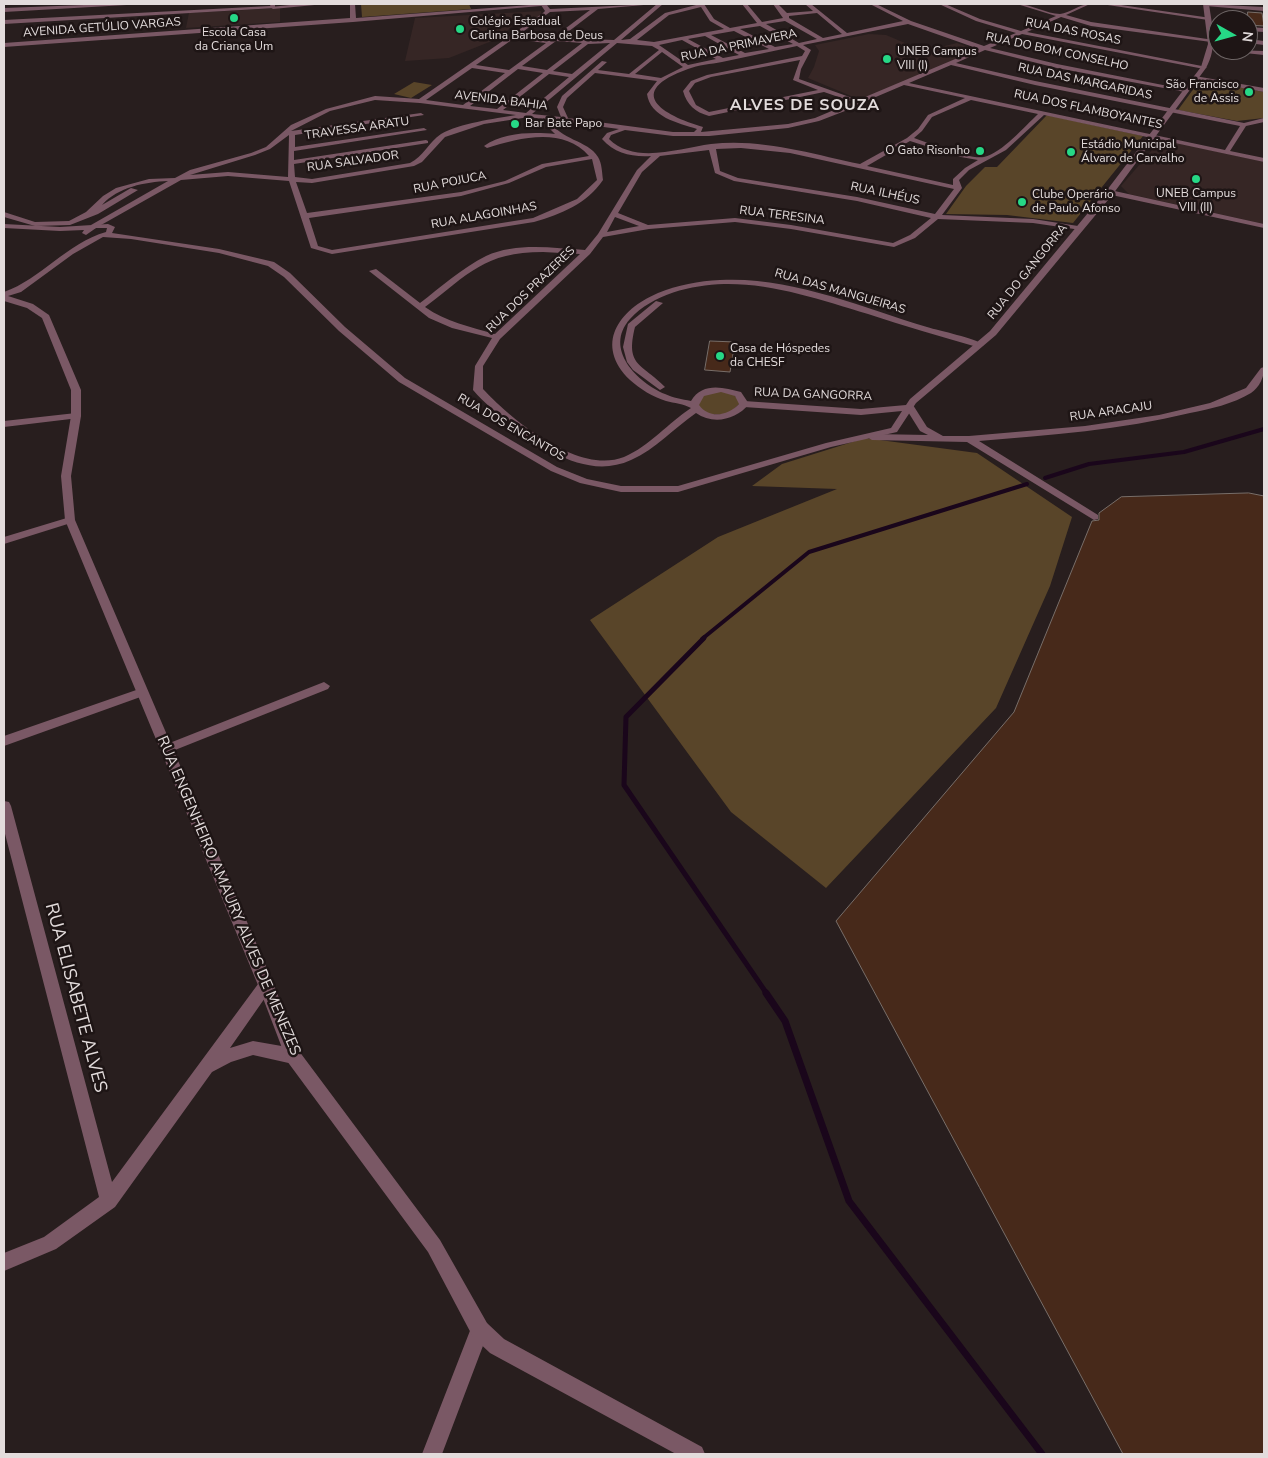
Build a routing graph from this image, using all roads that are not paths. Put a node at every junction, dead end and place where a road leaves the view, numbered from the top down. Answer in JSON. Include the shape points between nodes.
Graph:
{"nodes":[{"id":1,"x":141,"y":4,"type":"edge"},
{"id":2,"x":322,"y":4,"type":"edge"},
{"id":3,"x":352,"y":4,"type":"edge"},
{"id":4,"x":561,"y":4,"type":"edge"},
{"id":5,"x":652,"y":4,"type":"edge"},
{"id":6,"x":660,"y":4,"type":"edge"},
{"id":7,"x":702,"y":4,"type":"edge"},
{"id":8,"x":744,"y":4,"type":"edge"},
{"id":9,"x":775,"y":4,"type":"edge"},
{"id":10,"x":808,"y":4,"type":"edge"},
{"id":11,"x":873,"y":4,"type":"edge"},
{"id":12,"x":941,"y":4,"type":"edge"},
{"id":13,"x":1019,"y":4,"type":"edge"},
{"id":14,"x":1088,"y":4,"type":"edge"},
{"id":15,"x":1104,"y":4,"type":"edge"},
{"id":16,"x":1206,"y":4,"type":"edge"},
{"id":17,"x":110,"y":5,"type":"edge"},
{"id":18,"x":273,"y":5,"type":"edge"},
{"id":19,"x":544,"y":5,"type":"junction"},
{"id":20,"x":477,"y":7,"type":"edge"},
{"id":21,"x":596,"y":8,"type":"junction"},
{"id":22,"x":1264,"y":9,"type":"edge"},
{"id":23,"x":4,"y":10,"type":"edge"},
{"id":24,"x":20,"y":10,"type":"junction"},
{"id":25,"x":548,"y":11,"type":"junction"},
{"id":26,"x":816,"y":12,"type":"junction"},
{"id":27,"x":1060,"y":16,"type":"junction"},
{"id":28,"x":786,"y":17,"type":"junction"},
{"id":29,"x":353,"y":20,"type":"junction"},
{"id":30,"x":1208,"y":20,"type":"edge"},
{"id":31,"x":4,"y":22,"type":"edge"},
{"id":32,"x":908,"y":22,"type":"junction"},
{"id":33,"x":761,"y":24,"type":"junction"},
{"id":34,"x":732,"y":30,"type":"junction"},
{"id":35,"x":1023,"y":33,"type":"junction"},
{"id":36,"x":707,"y":35,"type":"junction"},
{"id":37,"x":847,"y":35,"type":"junction"},
{"id":38,"x":512,"y":37,"type":"junction"},
{"id":39,"x":684,"y":39,"type":"junction"},
{"id":40,"x":1208,"y":39,"type":"edge"},
{"id":41,"x":552,"y":40,"type":"junction"},
{"id":42,"x":617,"y":40,"type":"junction"},
{"id":43,"x":823,"y":40,"type":"junction"},
{"id":44,"x":631,"y":41,"type":"junction"},
{"id":45,"x":586,"y":42,"type":"junction"},
{"id":46,"x":654,"y":44,"type":"junction"},
{"id":47,"x":799,"y":44,"type":"junction"},
{"id":48,"x":4,"y":45,"type":"edge"},
{"id":49,"x":622,"y":47,"type":"dead end"},
{"id":50,"x":774,"y":49,"type":"junction"},
{"id":51,"x":986,"y":49,"type":"junction"},
{"id":52,"x":662,"y":50,"type":"junction"},
{"id":53,"x":744,"y":55,"type":"junction"},
{"id":54,"x":805,"y":57,"type":"junction"},
{"id":55,"x":608,"y":59,"type":"dead end"},
{"id":56,"x":722,"y":60,"type":"junction"},
{"id":57,"x":1208,"y":60,"type":"edge"},
{"id":58,"x":951,"y":63,"type":"junction"},
{"id":59,"x":471,"y":66,"type":"junction"},
{"id":60,"x":1204,"y":66,"type":"junction"},
{"id":61,"x":687,"y":67,"type":"junction"},
{"id":62,"x":516,"y":68,"type":"junction"},
{"id":63,"x":593,"y":71,"type":"junction"},
{"id":64,"x":510,"y":72,"type":"junction"},
{"id":65,"x":547,"y":72,"type":"junction"},
{"id":66,"x":631,"y":75,"type":"junction"},
{"id":67,"x":572,"y":76,"type":"junction"},
{"id":68,"x":1196,"y":78,"type":"junction"},
{"id":69,"x":659,"y":79,"type":"junction"},
{"id":70,"x":907,"y":84,"type":"junction"},
{"id":71,"x":1185,"y":90,"type":"junction"},
{"id":72,"x":1264,"y":90,"type":"edge"},
{"id":73,"x":824,"y":91,"type":"junction"},
{"id":74,"x":972,"y":97,"type":"junction"},
{"id":75,"x":420,"y":102,"type":"junction"},
{"id":76,"x":861,"y":103,"type":"junction"},
{"id":77,"x":463,"y":108,"type":"junction"},
{"id":78,"x":1170,"y":110,"type":"junction"},
{"id":79,"x":497,"y":112,"type":"junction"},
{"id":80,"x":1042,"y":113,"type":"junction"},
{"id":81,"x":710,"y":114,"type":"junction"},
{"id":82,"x":421,"y":115,"type":"junction"},
{"id":83,"x":526,"y":116,"type":"junction"},
{"id":84,"x":546,"y":118,"type":"junction"},
{"id":85,"x":565,"y":120,"type":"junction"},
{"id":86,"x":1264,"y":120,"type":"edge"},
{"id":87,"x":1244,"y":124,"type":"junction"},
{"id":88,"x":788,"y":126,"type":"junction"},
{"id":89,"x":701,"y":128,"type":"junction"},
{"id":90,"x":626,"y":129,"type":"junction"},
{"id":91,"x":761,"y":129,"type":"junction"},
{"id":92,"x":589,"y":131,"type":"dead end"},
{"id":93,"x":289,"y":134,"type":"junction"},
{"id":94,"x":770,"y":134,"type":"junction"},
{"id":95,"x":597,"y":135,"type":"dead end"},
{"id":96,"x":696,"y":135,"type":"junction"},
{"id":97,"x":1151,"y":135,"type":"junction"},
{"id":98,"x":425,"y":136,"type":"junction"},
{"id":99,"x":442,"y":136,"type":"junction"},
{"id":100,"x":565,"y":137,"type":"junction"},
{"id":101,"x":604,"y":138,"type":"junction"},
{"id":102,"x":909,"y":139,"type":"junction"},
{"id":103,"x":778,"y":140,"type":"dead end"},
{"id":104,"x":487,"y":146,"type":"dead end"},
{"id":105,"x":712,"y":146,"type":"junction"},
{"id":106,"x":750,"y":146,"type":"junction"},
{"id":107,"x":293,"y":149,"type":"junction"},
{"id":108,"x":793,"y":151,"type":"junction"},
{"id":109,"x":1264,"y":151,"type":"edge"},
{"id":110,"x":1230,"y":152,"type":"junction"},
{"id":111,"x":636,"y":154,"type":"junction"},
{"id":112,"x":657,"y":155,"type":"junction"},
{"id":113,"x":426,"y":156,"type":"junction"},
{"id":114,"x":595,"y":157,"type":"junction"},
{"id":115,"x":984,"y":159,"type":"junction"},
{"id":116,"x":1264,"y":160,"type":"edge"},
{"id":117,"x":290,"y":163,"type":"junction"},
{"id":118,"x":860,"y":167,"type":"junction"},
{"id":119,"x":639,"y":171,"type":"junction"},
{"id":120,"x":177,"y":179,"type":"junction"},
{"id":121,"x":292,"y":180,"type":"junction"},
{"id":122,"x":958,"y":188,"type":"junction"},
{"id":123,"x":1110,"y":192,"type":"junction"},
{"id":124,"x":118,"y":213,"type":"junction"},
{"id":125,"x":4,"y":214,"type":"edge"},
{"id":126,"x":613,"y":214,"type":"junction"},
{"id":127,"x":306,"y":216,"type":"junction"},
{"id":128,"x":937,"y":217,"type":"junction"},
{"id":129,"x":4,"y":226,"type":"edge"},
{"id":130,"x":1264,"y":226,"type":"edge"},
{"id":131,"x":649,"y":227,"type":"junction"},
{"id":132,"x":111,"y":228,"type":"junction"},
{"id":133,"x":1078,"y":228,"type":"junction"},
{"id":134,"x":89,"y":231,"type":"junction"},
{"id":135,"x":601,"y":235,"type":"junction"},
{"id":136,"x":101,"y":236,"type":"junction"},
{"id":137,"x":131,"y":237,"type":"junction"},
{"id":138,"x":70,"y":252,"type":"junction"},
{"id":139,"x":587,"y":252,"type":"junction"},
{"id":140,"x":372,"y":271,"type":"dead end"},
{"id":141,"x":10,"y":296,"type":"edge"},
{"id":142,"x":652,"y":303,"type":"junction"},
{"id":143,"x":833,"y":304,"type":"junction"},
{"id":144,"x":422,"y":306,"type":"junction"},
{"id":145,"x":621,"y":324,"type":"junction"},
{"id":146,"x":631,"y":326,"type":"junction"},
{"id":147,"x":497,"y":337,"type":"junction"},
{"id":148,"x":980,"y":345,"type":"junction"},
{"id":149,"x":972,"y":352,"type":"junction"},
{"id":150,"x":1264,"y":370,"type":"edge"},
{"id":151,"x":646,"y":377,"type":"junction"},
{"id":152,"x":634,"y":381,"type":"junction"},
{"id":153,"x":695,"y":404,"type":"junction"},
{"id":154,"x":744,"y":404,"type":"junction"},
{"id":155,"x":910,"y":407,"type":"junction"},
{"id":156,"x":76,"y":416,"type":"junction"},
{"id":157,"x":4,"y":424,"type":"edge"},
{"id":158,"x":872,"y":436,"type":"junction"},
{"id":159,"x":946,"y":439,"type":"junction"},
{"id":160,"x":969,"y":440,"type":"junction"},
{"id":161,"x":1094,"y":517,"type":"dead end"},
{"id":162,"x":70,"y":520,"type":"junction"},
{"id":163,"x":4,"y":541,"type":"edge"},
{"id":164,"x":324,"y":686,"type":"dead end"},
{"id":165,"x":142,"y":692,"type":"junction"},
{"id":166,"x":4,"y":741,"type":"edge"},
{"id":167,"x":166,"y":750,"type":"junction"},
{"id":168,"x":4,"y":806,"type":"edge"},
{"id":169,"x":266,"y":985,"type":"junction"},
{"id":170,"x":293,"y":1056,"type":"junction"},
{"id":171,"x":204,"y":1069,"type":"junction"},
{"id":172,"x":109,"y":1200,"type":"junction"},
{"id":173,"x":4,"y":1262,"type":"edge"},
{"id":174,"x":480,"y":1330,"type":"junction"},
{"id":175,"x":432,"y":1454,"type":"edge"},
{"id":176,"x":695,"y":1454,"type":"edge"}],
"edges":[{"from":1,"to":17,"type":"street"},
{"from":2,"to":18,"type":"street","name":"AVENIDA GETÚLIO VARGAS"},
{"from":3,"to":29,"type":"street"},
{"from":4,"to":19,"type":"street","name":"AVENIDA GETÚLIO VARGAS"},
{"from":5,"to":21,"type":"street"},
{"from":6,"to":42,"type":"street"},
{"from":7,"to":34,"type":"street","via":[[712,20]]},
{"from":7,"to":44,"type":"street","via":[[667,14]]},
{"from":8,"to":33,"type":"street"},
{"from":9,"to":28,"type":"street"},
{"from":10,"to":26,"type":"street"},
{"from":11,"to":32,"type":"street","name":"RUA DO BOM CONSELHO"},
{"from":12,"to":35,"type":"street","name":"RUA DAS ROSAS","via":[[978,20]]},
{"from":13,"to":27,"type":"street"},
{"from":14,"to":27,"type":"street","name":"AVENIDA BAHIA"},
{"from":15,"to":30,"type":"street"},
{"from":16,"to":22,"type":"street"},
{"from":17,"to":24,"type":"street"},
{"from":18,"to":31,"type":"street","name":"AVENIDA GETÚLIO VARGAS"},
{"from":19,"to":20,"type":"street","name":"AVENIDA GETÚLIO VARGAS"},
{"from":19,"to":25,"type":"street"},
{"from":20,"to":29,"type":"street","name":"AVENIDA GETÚLIO VARGAS"},
{"from":21,"to":25,"type":"street"},
{"from":21,"to":41,"type":"street"},
{"from":23,"to":24,"type":"street"},
{"from":24,"to":31,"type":"street"},
{"from":25,"to":38,"type":"street"},
{"from":26,"to":28,"type":"street"},
{"from":26,"to":37,"type":"street"},
{"from":27,"to":35,"type":"street","name":"AVENIDA BAHIA"},
{"from":27,"to":40,"type":"street","via":[[1124,29]]},
{"from":28,"to":33,"type":"street"},
{"from":28,"to":43,"type":"street"},
{"from":29,"to":48,"type":"street","name":"AVENIDA GETÚLIO VARGAS"},
{"from":32,"to":37,"type":"street","name":"RUA DA PRIMAVERA"},
{"from":32,"to":51,"type":"street","name":"RUA DO BOM CONSELHO"},
{"from":33,"to":34,"type":"street"},
{"from":33,"to":47,"type":"street"},
{"from":34,"to":36,"type":"street"},
{"from":34,"to":50,"type":"street"},
{"from":35,"to":51,"type":"street","name":"AVENIDA BAHIA"},
{"from":35,"to":60,"type":"street","name":"RUA DAS ROSAS"},
{"from":36,"to":39,"type":"street"},
{"from":36,"to":53,"type":"street"},
{"from":37,"to":43,"type":"street","name":"RUA DA PRIMAVERA"},
{"from":38,"to":41,"type":"street"},
{"from":38,"to":59,"type":"street"},
{"from":39,"to":46,"type":"street"},
{"from":39,"to":56,"type":"street"},
{"from":41,"to":45,"type":"street"},
{"from":41,"to":62,"type":"street"},
{"from":42,"to":44,"type":"street"},
{"from":42,"to":45,"type":"street"},
{"from":42,"to":67,"type":"street"},
{"from":43,"to":47,"type":"street","name":"RUA DA PRIMAVERA"},
{"from":44,"to":46,"type":"street"},
{"from":44,"to":49,"type":"street"},
{"from":45,"to":65,"type":"street"},
{"from":46,"to":52,"type":"street"},
{"from":47,"to":50,"type":"street","name":"RUA DA PRIMAVERA"},
{"from":47,"to":54,"type":"street","via":[[808,50]]},
{"from":50,"to":53,"type":"street","name":"RUA DA PRIMAVERA"},
{"from":51,"to":58,"type":"street","name":"AVENIDA BAHIA"},
{"from":51,"to":71,"type":"street","name":"RUA DO BOM CONSELHO"},
{"from":52,"to":61,"type":"street"},
{"from":52,"to":66,"type":"street"},
{"from":53,"to":56,"type":"street","name":"RUA DA PRIMAVERA"},
{"from":54,"to":73,"type":"street","via":[[796,80]]},
{"from":54,"to":81,"type":"street","via":[[708,76],[693,82],[686,90],[689,102]]},
{"from":55,"to":63,"type":"street"},
{"from":56,"to":61,"type":"street","name":"RUA DA PRIMAVERA"},
{"from":57,"to":60,"type":"street"},
{"from":58,"to":70,"type":"street","name":"AVENIDA BAHIA"},
{"from":58,"to":78,"type":"street","name":"RUA DAS MARGARIDAS"},
{"from":59,"to":64,"type":"street"},
{"from":59,"to":75,"type":"street"},
{"from":60,"to":68,"type":"street","name":"RUA DO GANGORRA"},
{"from":61,"to":69,"type":"street","name":"RUA DA PRIMAVERA"},
{"from":62,"to":64,"type":"street"},
{"from":62,"to":65,"type":"street"},
{"from":63,"to":66,"type":"street"},
{"from":63,"to":85,"type":"street","via":[[564,97],[560,107]]},
{"from":64,"to":77,"type":"street"},
{"from":65,"to":67,"type":"street"},
{"from":65,"to":79,"type":"street"},
{"from":66,"to":69,"type":"street"},
{"from":67,"to":83,"type":"street"},
{"from":68,"to":71,"type":"street","name":"RUA DO GANGORRA"},
{"from":68,"to":72,"type":"street"},
{"from":69,"to":89,"type":"street","via":[[650,91],[654,107],[664,115]]},
{"from":70,"to":74,"type":"street","name":"RUA DOS FLAMBOYANTES"},
{"from":70,"to":76,"type":"street","name":"AVENIDA BAHIA"},
{"from":71,"to":78,"type":"street","name":"RUA DO GANGORRA"},
{"from":73,"to":76,"type":"street"},
{"from":73,"to":81,"type":"street"},
{"from":74,"to":80,"type":"street","name":"RUA DOS FLAMBOYANTES"},
{"from":74,"to":102,"type":"street","via":[[930,116]]},
{"from":75,"to":77,"type":"street","name":"AVENIDA BAHIA"},
{"from":75,"to":82,"type":"street"},
{"from":75,"to":93,"type":"street","name":"AVENIDA BAHIA","via":[[381,98],[359,101],[328,110],[293,126]]},
{"from":76,"to":88,"type":"street","name":"AVENIDA BAHIA","via":[[817,120]]},
{"from":77,"to":79,"type":"street","name":"AVENIDA BAHIA"},
{"from":78,"to":87,"type":"street","name":"RUA DAS MARGARIDAS"},
{"from":78,"to":97,"type":"street","name":"RUA DO GANGORRA"},
{"from":79,"to":83,"type":"street","name":"AVENIDA BAHIA"},
{"from":80,"to":97,"type":"street","name":"RUA DOS FLAMBOYANTES"},
{"from":80,"to":115,"type":"street","via":[[1004,149]]},
{"from":81,"to":89,"type":"street"},
{"from":82,"to":93,"type":"street"},
{"from":82,"to":98,"type":"street"},
{"from":83,"to":84,"type":"street","name":"AVENIDA BAHIA"},
{"from":83,"to":99,"type":"street","via":[[484,122]]},
{"from":84,"to":85,"type":"street","name":"AVENIDA BAHIA"},
{"from":84,"to":100,"type":"street","via":[[551,128]]},
{"from":85,"to":90,"type":"street","name":"AVENIDA BAHIA"},
{"from":85,"to":92,"type":"street"},
{"from":86,"to":87,"type":"street"},
{"from":87,"to":110,"type":"street"},
{"from":88,"to":91,"type":"street","name":"AVENIDA BAHIA"},
{"from":88,"to":94,"type":"street","name":"AVENIDA BAHIA"},
{"from":89,"to":96,"type":"street"},
{"from":90,"to":96,"type":"street","name":"AVENIDA BAHIA"},
{"from":90,"to":101,"type":"street"},
{"from":91,"to":94,"type":"street"},
{"from":91,"to":96,"type":"street","name":"AVENIDA BAHIA"},
{"from":93,"to":107,"type":"street"},
{"from":93,"to":120,"type":"street","name":"AVENIDA BAHIA","via":[[268,148],[192,171]]},
{"from":94,"to":106,"type":"street","name":"AVENIDA BAHIA"},
{"from":95,"to":101,"type":"street"},
{"from":97,"to":110,"type":"street","name":"RUA DOS FLAMBOYANTES"},
{"from":97,"to":123,"type":"street","name":"RUA DO GANGORRA"},
{"from":98,"to":99,"type":"street"},
{"from":98,"to":107,"type":"street","name":"TRAVESSA ARATU"},
{"from":98,"to":113,"type":"street"},
{"from":98,"to":117,"type":"street"},
{"from":99,"to":113,"type":"street","name":"RUA SALVADOR"},
{"from":100,"to":104,"type":"street","via":[[521,135]]},
{"from":100,"to":114,"type":"street"},
{"from":101,"to":111,"type":"street","via":[[615,148]]},
{"from":102,"to":115,"type":"street","via":[[963,156]]},
{"from":102,"to":118,"type":"street"},
{"from":103,"to":108,"type":"street"},
{"from":105,"to":106,"type":"street"},
{"from":105,"to":112,"type":"street"},
{"from":105,"to":128,"type":"street","name":"RUA ILHÉUS","via":[[715,168],[725,176]]},
{"from":106,"to":108,"type":"street"},
{"from":107,"to":117,"type":"street"},
{"from":108,"to":118,"type":"street"},
{"from":109,"to":110,"type":"street"},
{"from":110,"to":116,"type":"street","name":"RUA DOS FLAMBOYANTES"},
{"from":111,"to":112,"type":"street"},
{"from":111,"to":119,"type":"street"},
{"from":112,"to":119,"type":"street","name":"RUA DOS PRAZERES"},
{"from":113,"to":121,"type":"street","name":"RUA SALVADOR","via":[[420,162],[400,168],[312,181]]},
{"from":114,"to":127,"type":"street","name":"RUA POJUCA","via":[[544,164],[507,182],[461,194]]},
{"from":114,"to":127,"type":"street","name":"RUA ALAGOINHAS","via":[[600,180],[595,189],[565,209],[534,220],[332,252],[315,248]]},
{"from":115,"to":122,"type":"street","via":[[955,180]]},
{"from":117,"to":121,"type":"street"},
{"from":118,"to":122,"type":"street"},
{"from":119,"to":126,"type":"street","name":"RUA DOS PRAZERES"},
{"from":120,"to":121,"type":"street","name":"RUA SALVADOR","via":[[228,174]]},
{"from":120,"to":124,"type":"street","name":"RUA SALVADOR"},
{"from":120,"to":125,"type":"street","via":[[156,180],[111,193],[90,214],[74,221],[50,224],[15,220]]},
{"from":121,"to":127,"type":"street"},
{"from":122,"to":128,"type":"street"},
{"from":123,"to":130,"type":"street"},
{"from":123,"to":133,"type":"street","name":"RUA DO GANGORRA"},
{"from":124,"to":132,"type":"street","name":"RUA SALVADOR"},
{"from":124,"to":134,"type":"street","name":"RUA SALVADOR"},
{"from":126,"to":131,"type":"street","name":"RUA TERESINA"},
{"from":126,"to":135,"type":"street","name":"RUA DOS PRAZERES"},
{"from":128,"to":131,"type":"street","name":"RUA TERESINA","via":[[900,243],[881,244],[743,221]]},
{"from":128,"to":133,"type":"street","name":"RUA ILHÉUS","via":[[1034,221]]},
{"from":129,"to":134,"type":"street"},
{"from":131,"to":135,"type":"street","name":"RUA TERESINA"},
{"from":132,"to":134,"type":"street","name":"RUA DOS ENCANTOS","via":[[104,225]]},
{"from":132,"to":136,"type":"street"},
{"from":132,"to":137,"type":"street","name":"RUA DOS ENCANTOS"},
{"from":133,"to":148,"type":"street","name":"RUA DO GANGORRA"},
{"from":134,"to":136,"type":"street","name":"RUA DOS ENCANTOS"},
{"from":134,"to":138,"type":"street","name":"RUA SALVADOR"},
{"from":135,"to":139,"type":"street","name":"RUA DOS PRAZERES"},
{"from":136,"to":137,"type":"street","name":"RUA DOS ENCANTOS"},
{"from":136,"to":138,"type":"street"},
{"from":137,"to":158,"type":"street","name":"RUA DOS ENCANTOS","via":[[219,251],[271,264],[402,380],[554,469],[584,481],[621,489],[678,489],[829,445]]},
{"from":138,"to":141,"type":"street"},
{"from":139,"to":144,"type":"street","via":[[532,250],[497,255]]},
{"from":139,"to":147,"type":"street","name":"RUA DOS PRAZERES"},
{"from":140,"to":144,"type":"street"},
{"from":141,"to":156,"type":"street","name":"RUA ENGENHEIRO AMAURY ALVES DE MENEZES","via":[[46,317],[76,390]]},
{"from":142,"to":143,"type":"street","name":"RUA DAS MANGUEIRAS","via":[[690,289],[738,284]]},
{"from":142,"to":145,"type":"street","name":"RUA DAS MANGUEIRAS"},
{"from":142,"to":146,"type":"street","name":"RUA DAS MANGUEIRAS"},
{"from":143,"to":148,"type":"street","name":"RUA DAS MANGUEIRAS"},
{"from":143,"to":149,"type":"street","name":"RUA DAS MANGUEIRAS"},
{"from":144,"to":147,"type":"street","via":[[432,316],[455,326]]},
{"from":145,"to":146,"type":"street"},
{"from":145,"to":152,"type":"street","via":[[616,353]]},
{"from":146,"to":151,"type":"street","via":[[626,352]]},
{"from":147,"to":153,"type":"street","name":"RUA DOS PRAZERES","via":[[479,366],[478,390],[492,406],[555,451],[582,462],[608,463],[643,451]]},
{"from":148,"to":149,"type":"street","name":"RUA DO GANGORRA"},
{"from":149,"to":155,"type":"street","name":"RUA DO GANGORRA","via":[[913,400]]},
{"from":150,"to":160,"type":"street","name":"RUA ARACAJU","via":[[1249,390],[1213,405],[1159,418]]},
{"from":151,"to":152,"type":"street"},
{"from":151,"to":153,"type":"street"},
{"from":152,"to":153,"type":"street","via":[[662,396]]},
{"from":153,"to":154,"type":"street","via":[[708,416],[724,417],[738,413]]},
{"from":153,"to":154,"type":"street","name":"RUA DOS PRAZERES","via":[[703,392],[721,390],[738,394]]},
{"from":154,"to":155,"type":"street","name":"RUA DA GANGORRA","via":[[861,412]]},
{"from":155,"to":158,"type":"street","name":"RUA DOS ENCANTOS","via":[[894,430]]},
{"from":155,"to":159,"type":"street","name":"RUA ARACAJU","via":[[923,429]]},
{"from":156,"to":157,"type":"street"},
{"from":156,"to":162,"type":"street","name":"RUA ENGENHEIRO AMAURY ALVES DE MENEZES","via":[[66,476]]},
{"from":158,"to":159,"type":"street","name":"RUA ARACAJU"},
{"from":159,"to":160,"type":"street","name":"RUA ARACAJU"},
{"from":160,"to":161,"type":"street"},
{"from":162,"to":163,"type":"street"},
{"from":162,"to":165,"type":"street","name":"RUA ENGENHEIRO AMAURY ALVES DE MENEZES"},
{"from":164,"to":167,"type":"street"},
{"from":165,"to":166,"type":"street"},
{"from":165,"to":167,"type":"street","name":"RUA ENGENHEIRO AMAURY ALVES DE MENEZES"},
{"from":167,"to":169,"type":"street","name":"RUA ENGENHEIRO AMAURY ALVES DE MENEZES"},
{"from":168,"to":172,"type":"street","name":"RUA ELISABETE ALVES"},
{"from":169,"to":170,"type":"street","name":"RUA ENGENHEIRO AMAURY ALVES DE MENEZES"},
{"from":169,"to":171,"type":"street"},
{"from":170,"to":171,"type":"street","via":[[253,1048]]},
{"from":170,"to":174,"type":"street","name":"RUA ENGENHEIRO AMAURY ALVES DE MENEZES","via":[[434,1246]]},
{"from":171,"to":172,"type":"street"},
{"from":172,"to":173,"type":"street","via":[[50,1243]]},
{"from":174,"to":175,"type":"street"},
{"from":174,"to":176,"type":"street","name":"RUA ENGENHEIRO AMAURY ALVES DE MENEZES","via":[[498,1346]]}]}
